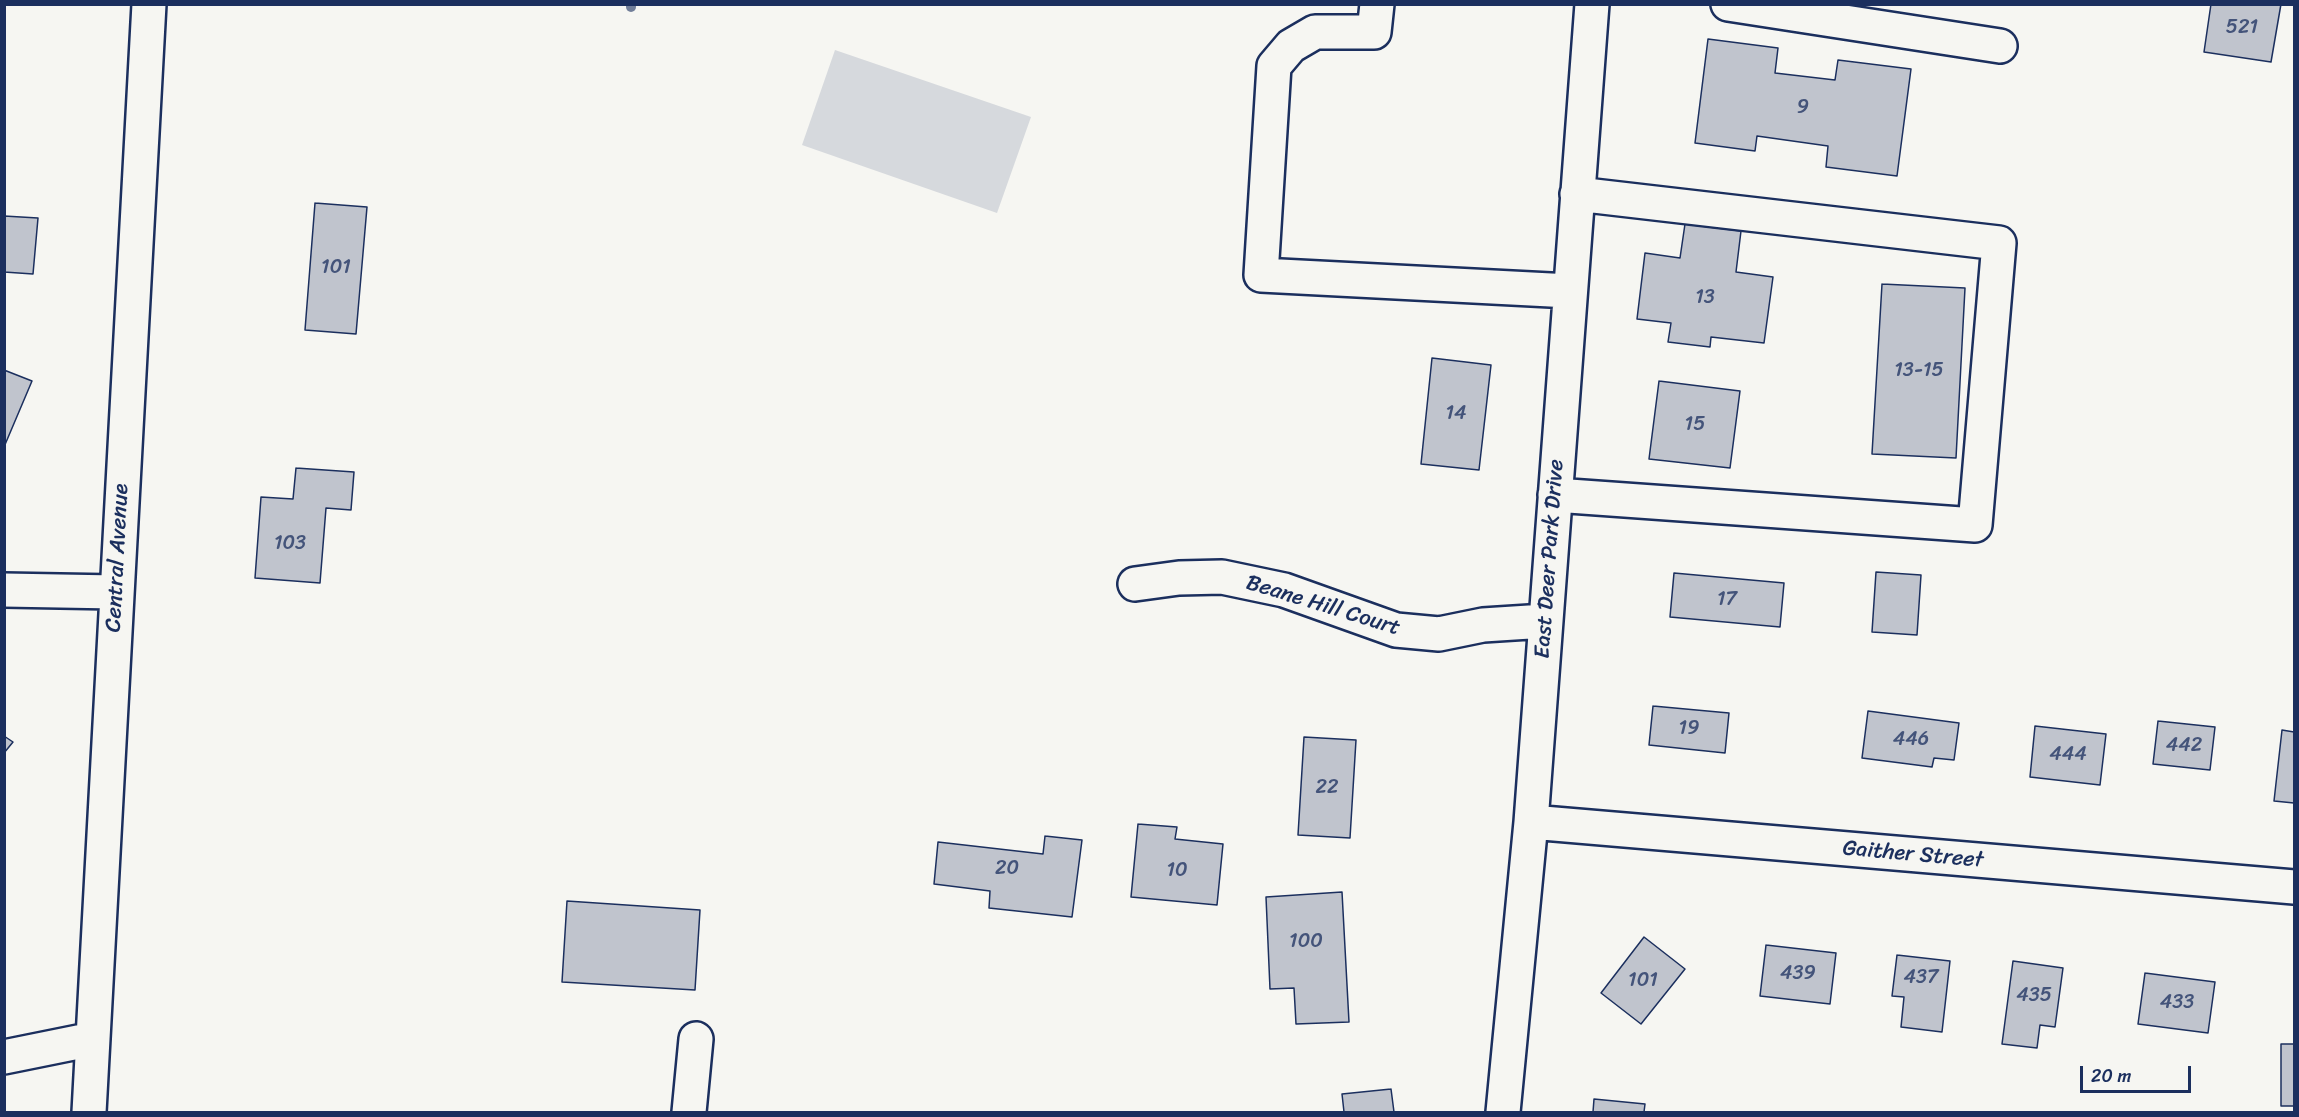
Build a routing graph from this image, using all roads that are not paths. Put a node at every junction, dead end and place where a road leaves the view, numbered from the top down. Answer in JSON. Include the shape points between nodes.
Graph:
{"nodes":[{"id":1,"x":149,"y":4,"type":"edge"},
{"id":2,"x":1377,"y":4,"type":"edge"},
{"id":3,"x":1592,"y":4,"type":"edge"},
{"id":4,"x":1728,"y":4,"type":"edge"},
{"id":5,"x":2000,"y":46,"type":"dead end"},
{"id":6,"x":1577,"y":194,"type":"junction"},
{"id":7,"x":1570,"y":291,"type":"junction"},
{"id":8,"x":1555,"y":495,"type":"junction"},
{"id":9,"x":1136,"y":584,"type":"dead end"},
{"id":10,"x":4,"y":590,"type":"edge"},
{"id":11,"x":116,"y":592,"type":"junction"},
{"id":12,"x":1545,"y":621,"type":"junction"},
{"id":13,"x":1531,"y":822,"type":"junction"},
{"id":14,"x":2295,"y":887,"type":"edge"},
{"id":15,"x":93,"y":1039,"type":"junction"},
{"id":16,"x":696,"y":1039,"type":"dead end"},
{"id":17,"x":4,"y":1057,"type":"edge"},
{"id":18,"x":89,"y":1113,"type":"edge"},
{"id":19,"x":689,"y":1113,"type":"edge"},
{"id":20,"x":1503,"y":1113,"type":"edge"}],
"edges":[{"from":1,"to":11,"type":"street","name":"Central Avenue"},
{"from":2,"to":7,"type":"street","via":[[1374,32],[1315,33],[1291,46],[1274,66],[1261,275]]},
{"from":3,"to":6,"type":"street","name":"East Deer Park Drive"},
{"from":4,"to":5,"type":"street"},
{"from":6,"to":7,"type":"street","name":"East Deer Park Drive"},
{"from":6,"to":8,"type":"street","via":[[1999,243],[1975,525]]},
{"from":7,"to":8,"type":"street","name":"East Deer Park Drive"},
{"from":8,"to":12,"type":"street","name":"East Deer Park Drive"},
{"from":9,"to":12,"type":"street","name":"Beane Hill Court","via":[[1222,577],[1284,590],[1396,630],[1439,634],[1483,625]]},
{"from":10,"to":11,"type":"street"},
{"from":11,"to":15,"type":"street","name":"Central Avenue"},
{"from":12,"to":13,"type":"street","name":"East Deer Park Drive"},
{"from":13,"to":14,"type":"street","name":"Gaither Street"},
{"from":13,"to":20,"type":"street","name":"East Deer Park Drive"},
{"from":15,"to":17,"type":"street"},
{"from":15,"to":18,"type":"street","name":"Central Avenue"},
{"from":16,"to":19,"type":"street"}]}
